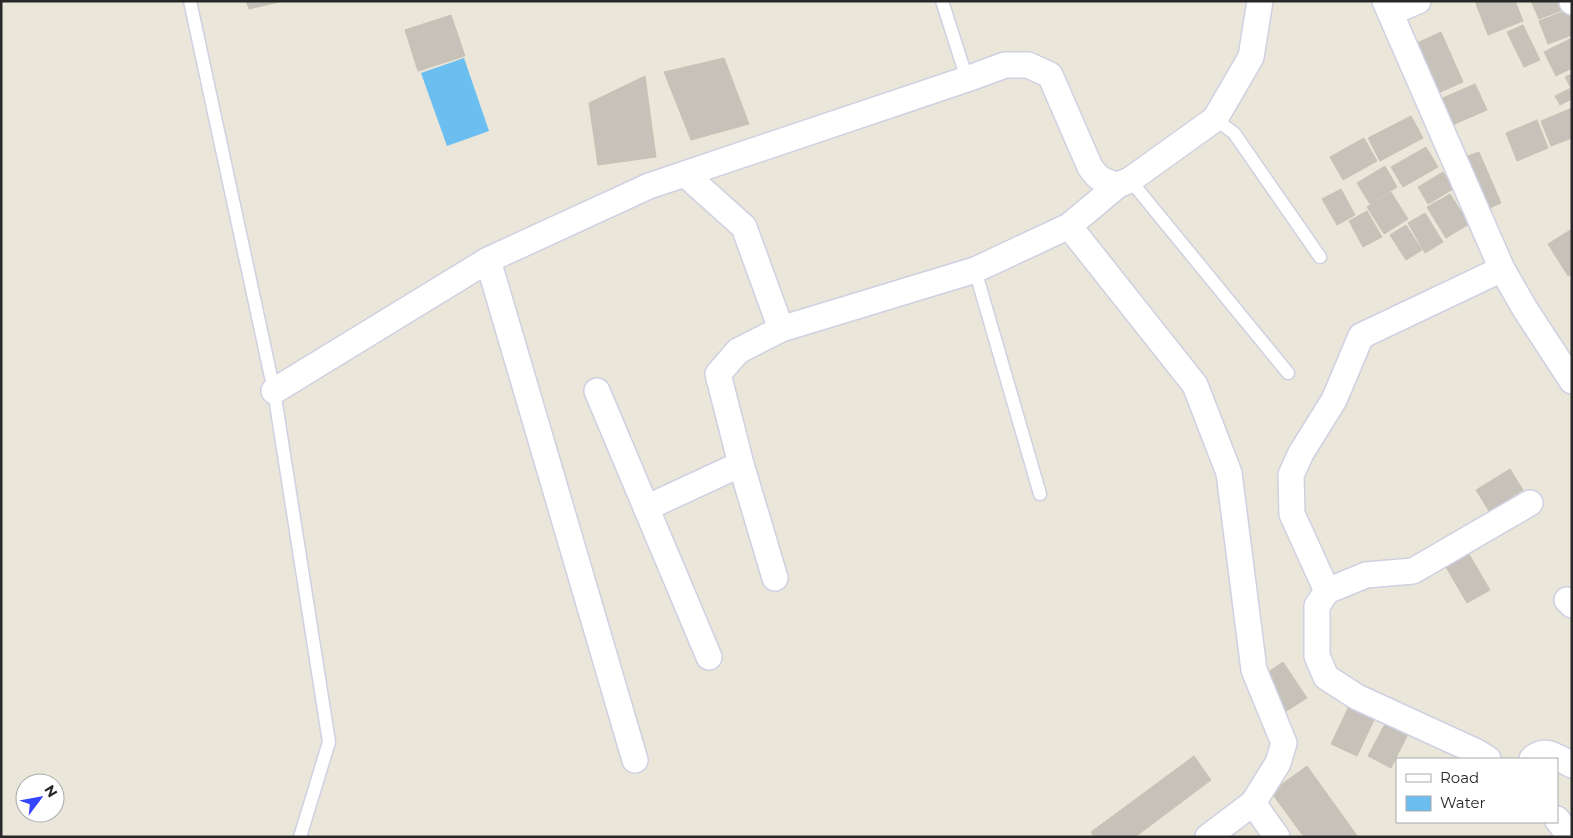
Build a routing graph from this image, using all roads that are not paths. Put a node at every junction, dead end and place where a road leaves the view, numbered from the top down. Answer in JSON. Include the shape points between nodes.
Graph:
{"nodes":[{"id":1,"x":190,"y":1,"type":"edge"},
{"id":2,"x":942,"y":1,"type":"edge"},
{"id":3,"x":1260,"y":1,"type":"edge"},
{"id":4,"x":1418,"y":1,"type":"edge"},
{"id":5,"x":1387,"y":7,"type":"edge"},
{"id":6,"x":967,"y":79,"type":"junction"},
{"id":7,"x":1215,"y":120,"type":"junction"},
{"id":8,"x":685,"y":174,"type":"junction"},
{"id":9,"x":1124,"y":182,"type":"junction"},
{"id":10,"x":1069,"y":226,"type":"junction"},
{"id":11,"x":1320,"y":257,"type":"dead end"},
{"id":12,"x":488,"y":260,"type":"junction"},
{"id":13,"x":1502,"y":269,"type":"junction"},
{"id":14,"x":975,"y":270,"type":"junction"},
{"id":15,"x":781,"y":329,"type":"junction"},
{"id":16,"x":1288,"y":373,"type":"dead end"},
{"id":17,"x":1572,"y":381,"type":"edge"},
{"id":18,"x":274,"y":391,"type":"junction"},
{"id":19,"x":597,"y":391,"type":"dead end"},
{"id":20,"x":741,"y":464,"type":"junction"},
{"id":21,"x":1040,"y":494,"type":"dead end"},
{"id":22,"x":1530,"y":503,"type":"dead end"},
{"id":23,"x":646,"y":508,"type":"junction"},
{"id":24,"x":775,"y":578,"type":"dead end"},
{"id":25,"x":1322,"y":598,"type":"junction"},
{"id":26,"x":709,"y":657,"type":"dead end"},
{"id":27,"x":1486,"y":758,"type":"edge"},
{"id":28,"x":1533,"y":758,"type":"edge"},
{"id":29,"x":1557,"y":758,"type":"edge"},
{"id":30,"x":1558,"y":758,"type":"edge"},
{"id":31,"x":635,"y":760,"type":"dead end"},
{"id":32,"x":1572,"y":765,"type":"edge"},
{"id":33,"x":1253,"y":802,"type":"junction"},
{"id":34,"x":1558,"y":820,"type":"edge"},
{"id":35,"x":300,"y":837,"type":"edge"},
{"id":36,"x":1208,"y":837,"type":"edge"},
{"id":37,"x":1277,"y":837,"type":"edge"},
{"id":38,"x":1570,"y":837,"type":"edge"}],
"edges":[{"from":1,"to":18,"type":"lane"},
{"from":2,"to":6,"type":"lane"},
{"from":3,"to":7,"type":"street","via":[[1251,57]]},
{"from":4,"to":5,"type":"street"},
{"from":5,"to":13,"type":"street"},
{"from":6,"to":8,"type":"street"},
{"from":6,"to":9,"type":"street","via":[[1005,65],[1028,65],[1050,75],[1090,168],[1105,182]]},
{"from":7,"to":9,"type":"street"},
{"from":7,"to":11,"type":"lane","via":[[1234,133]]},
{"from":8,"to":12,"type":"street","via":[[649,186]]},
{"from":8,"to":15,"type":"street","via":[[744,227]]},
{"from":9,"to":10,"type":"street"},
{"from":9,"to":16,"type":"lane"},
{"from":10,"to":14,"type":"street"},
{"from":10,"to":33,"type":"street","via":[[1195,385],[1229,473],[1254,670],[1284,743],[1278,763]]},
{"from":12,"to":18,"type":"street"},
{"from":12,"to":31,"type":"street"},
{"from":13,"to":17,"type":"street","via":[[1524,309]]},
{"from":13,"to":25,"type":"street","via":[[1362,336],[1334,400],[1291,475],[1292,514]]},
{"from":14,"to":15,"type":"street"},
{"from":14,"to":21,"type":"lane"},
{"from":15,"to":20,"type":"street","via":[[738,351],[718,374]]},
{"from":18,"to":35,"type":"lane","via":[[329,742]]},
{"from":19,"to":23,"type":"street"},
{"from":20,"to":23,"type":"street"},
{"from":20,"to":24,"type":"street"},
{"from":22,"to":25,"type":"street","via":[[1413,571],[1366,575]]},
{"from":23,"to":26,"type":"street"},
{"from":25,"to":27,"type":"street","via":[[1317,656],[1326,677],[1357,697]]},
{"from":28,"to":29,"type":"street","via":[[1545,752]]},
{"from":30,"to":32,"type":"street"},
{"from":33,"to":36,"type":"street"},
{"from":33,"to":37,"type":"street"},
{"from":34,"to":38,"type":"street"}]}
